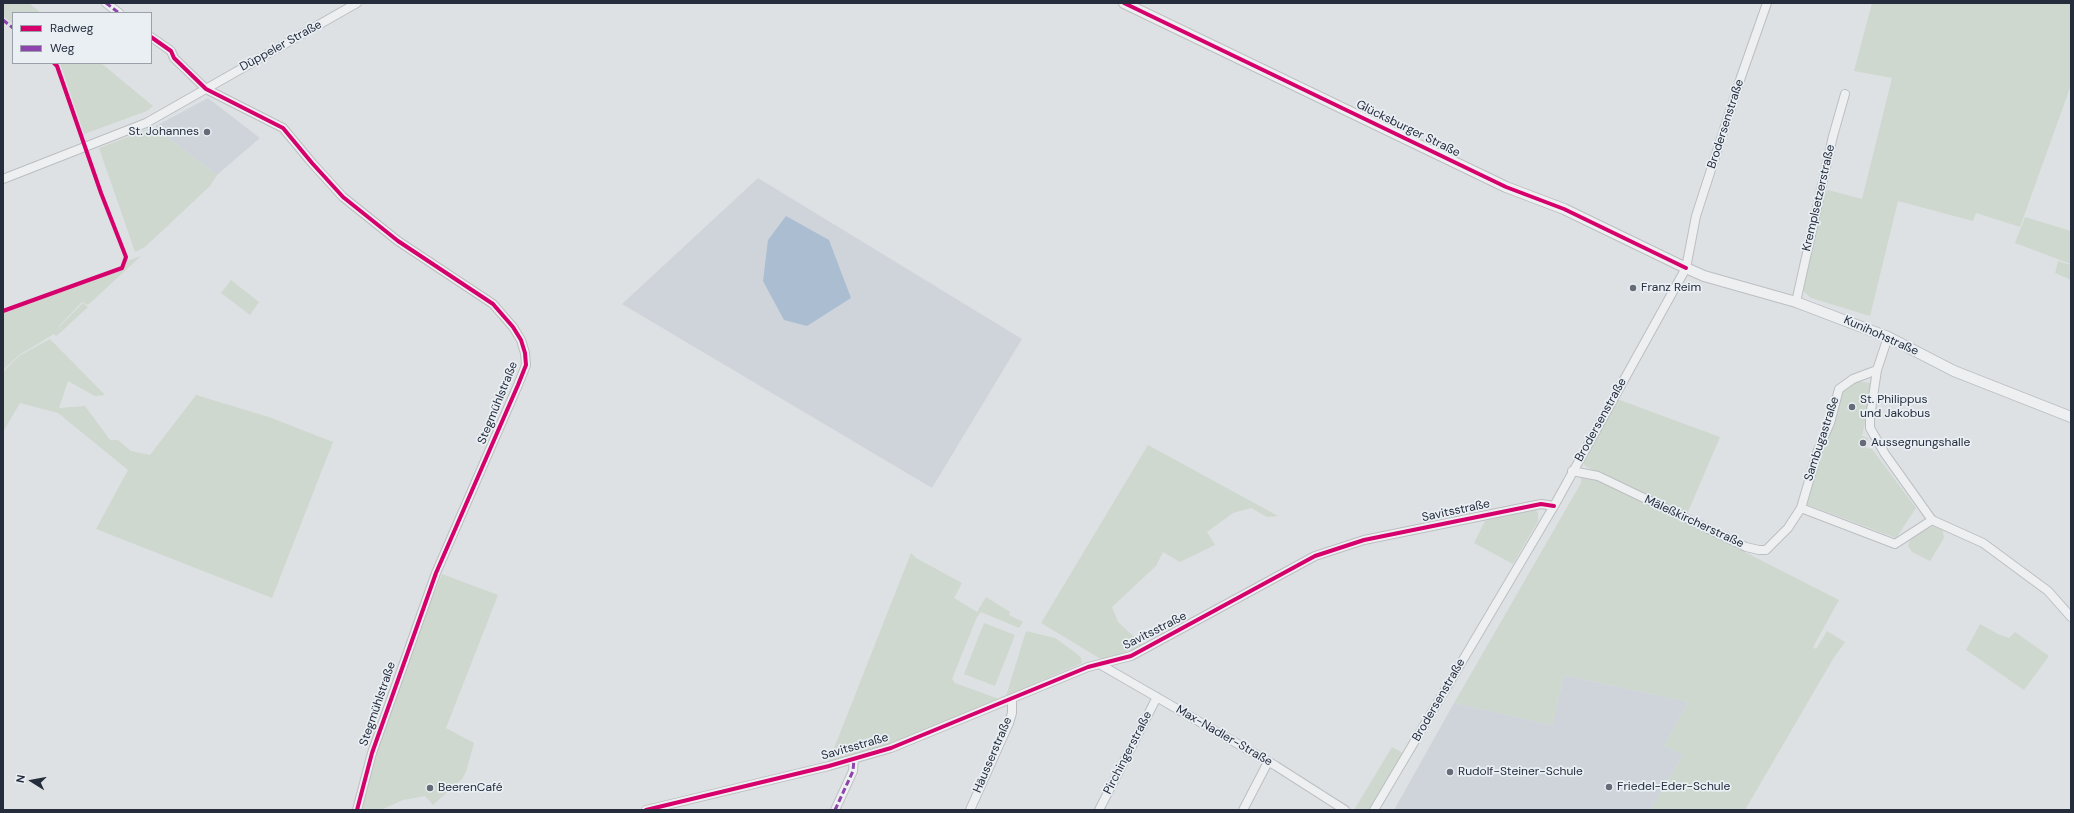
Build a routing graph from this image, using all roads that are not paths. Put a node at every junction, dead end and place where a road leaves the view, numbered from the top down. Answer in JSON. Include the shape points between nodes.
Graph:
{"nodes":[{"id":1,"x":106,"y":3,"type":"edge"},
{"id":2,"x":357,"y":3,"type":"edge"},
{"id":3,"x":1124,"y":3,"type":"edge"},
{"id":4,"x":1766,"y":3,"type":"edge"},
{"id":5,"x":118,"y":12,"type":"edge"},
{"id":6,"x":152,"y":38,"type":"edge"},
{"id":7,"x":206,"y":89,"type":"junction"},
{"id":8,"x":1845,"y":94,"type":"dead end"},
{"id":9,"x":3,"y":179,"type":"edge"},
{"id":10,"x":1686,"y":268,"type":"junction"},
{"id":11,"x":1796,"y":302,"type":"junction"},
{"id":12,"x":1888,"y":337,"type":"junction"},
{"id":13,"x":1877,"y":370,"type":"junction"},
{"id":14,"x":2071,"y":417,"type":"edge"},
{"id":15,"x":1572,"y":471,"type":"junction"},
{"id":16,"x":1554,"y":506,"type":"junction"},
{"id":17,"x":1801,"y":508,"type":"junction"},
{"id":18,"x":1932,"y":520,"type":"junction"},
{"id":19,"x":2071,"y":617,"type":"edge"},
{"id":20,"x":1101,"y":665,"type":"junction"},
{"id":21,"x":1156,"y":697,"type":"junction"},
{"id":22,"x":1012,"y":699,"type":"junction"},
{"id":23,"x":854,"y":759,"type":"junction"},
{"id":24,"x":1268,"y":762,"type":"junction"},
{"id":25,"x":357,"y":810,"type":"edge"},
{"id":26,"x":646,"y":810,"type":"edge"},
{"id":27,"x":835,"y":810,"type":"edge"},
{"id":28,"x":970,"y":810,"type":"edge"},
{"id":29,"x":1100,"y":810,"type":"edge"},
{"id":30,"x":1242,"y":810,"type":"edge"},
{"id":31,"x":1345,"y":810,"type":"edge"},
{"id":32,"x":1374,"y":810,"type":"edge"}],
"edges":[{"from":1,"to":5,"type":"street"},
{"from":2,"to":7,"type":"street","name":"Düppeler Straße"},
{"from":3,"to":10,"type":"street","name":"Glücksburger Straße","via":[[1506,187],[1564,209]]},
{"from":4,"to":10,"type":"street","name":"Brodersenstraße","via":[[1696,216]]},
{"from":6,"to":7,"type":"street","name":"Stegmühlstraße","via":[[170,51]]},
{"from":7,"to":9,"type":"street","name":"Düppeler Straße","via":[[146,123]]},
{"from":7,"to":25,"type":"street","name":"Stegmühlstraße","via":[[283,128],[343,197],[398,241],[493,304],[513,327],[526,353],[526,365],[518,385],[436,573],[372,753]]},
{"from":8,"to":11,"type":"street","name":"Kremplsetzerstraße","via":[[1832,140]]},
{"from":10,"to":11,"type":"street","name":"Kunihohstraße","via":[[1704,276]]},
{"from":10,"to":15,"type":"street","name":"Brodersenstraße"},
{"from":11,"to":12,"type":"street","name":"Kunihohstraße"},
{"from":12,"to":13,"type":"street"},
{"from":12,"to":14,"type":"street","name":"Kunihohstraße","via":[[1954,371]]},
{"from":13,"to":17,"type":"street","name":"Sambugastraße","via":[[1853,379],[1839,389]]},
{"from":13,"to":18,"type":"street","via":[[1870,428]]},
{"from":15,"to":16,"type":"street","name":"Brodersenstraße"},
{"from":15,"to":17,"type":"street","name":"Mäleßkircherstraße","via":[[1598,476],[1746,547],[1759,550],[1766,550],[1788,528]]},
{"from":16,"to":20,"type":"street","name":"Savitsstraße","via":[[1541,504],[1364,540],[1315,556],[1161,641],[1131,656]]},
{"from":16,"to":32,"type":"street","name":"Brodersenstraße"},
{"from":17,"to":18,"type":"street","via":[[1895,544]]},
{"from":18,"to":19,"type":"street","via":[[1982,543],[2048,591]]},
{"from":20,"to":21,"type":"street","name":"Max-Nadler-Straße"},
{"from":20,"to":22,"type":"street","name":"Savitsstraße","via":[[1088,667]]},
{"from":21,"to":24,"type":"street","name":"Max-Nadler-Straße"},
{"from":21,"to":29,"type":"street","name":"Pirchingerstraße"},
{"from":22,"to":23,"type":"street","name":"Savitsstraße","via":[[891,748]]},
{"from":22,"to":28,"type":"street","name":"Häusserstraße","via":[[1009,723]]},
{"from":23,"to":26,"type":"street","name":"Savitsstraße"},
{"from":23,"to":27,"type":"street","via":[[853,771]]},
{"from":24,"to":30,"type":"street"},
{"from":24,"to":31,"type":"street","name":"Max-Nadler-Straße"}]}
